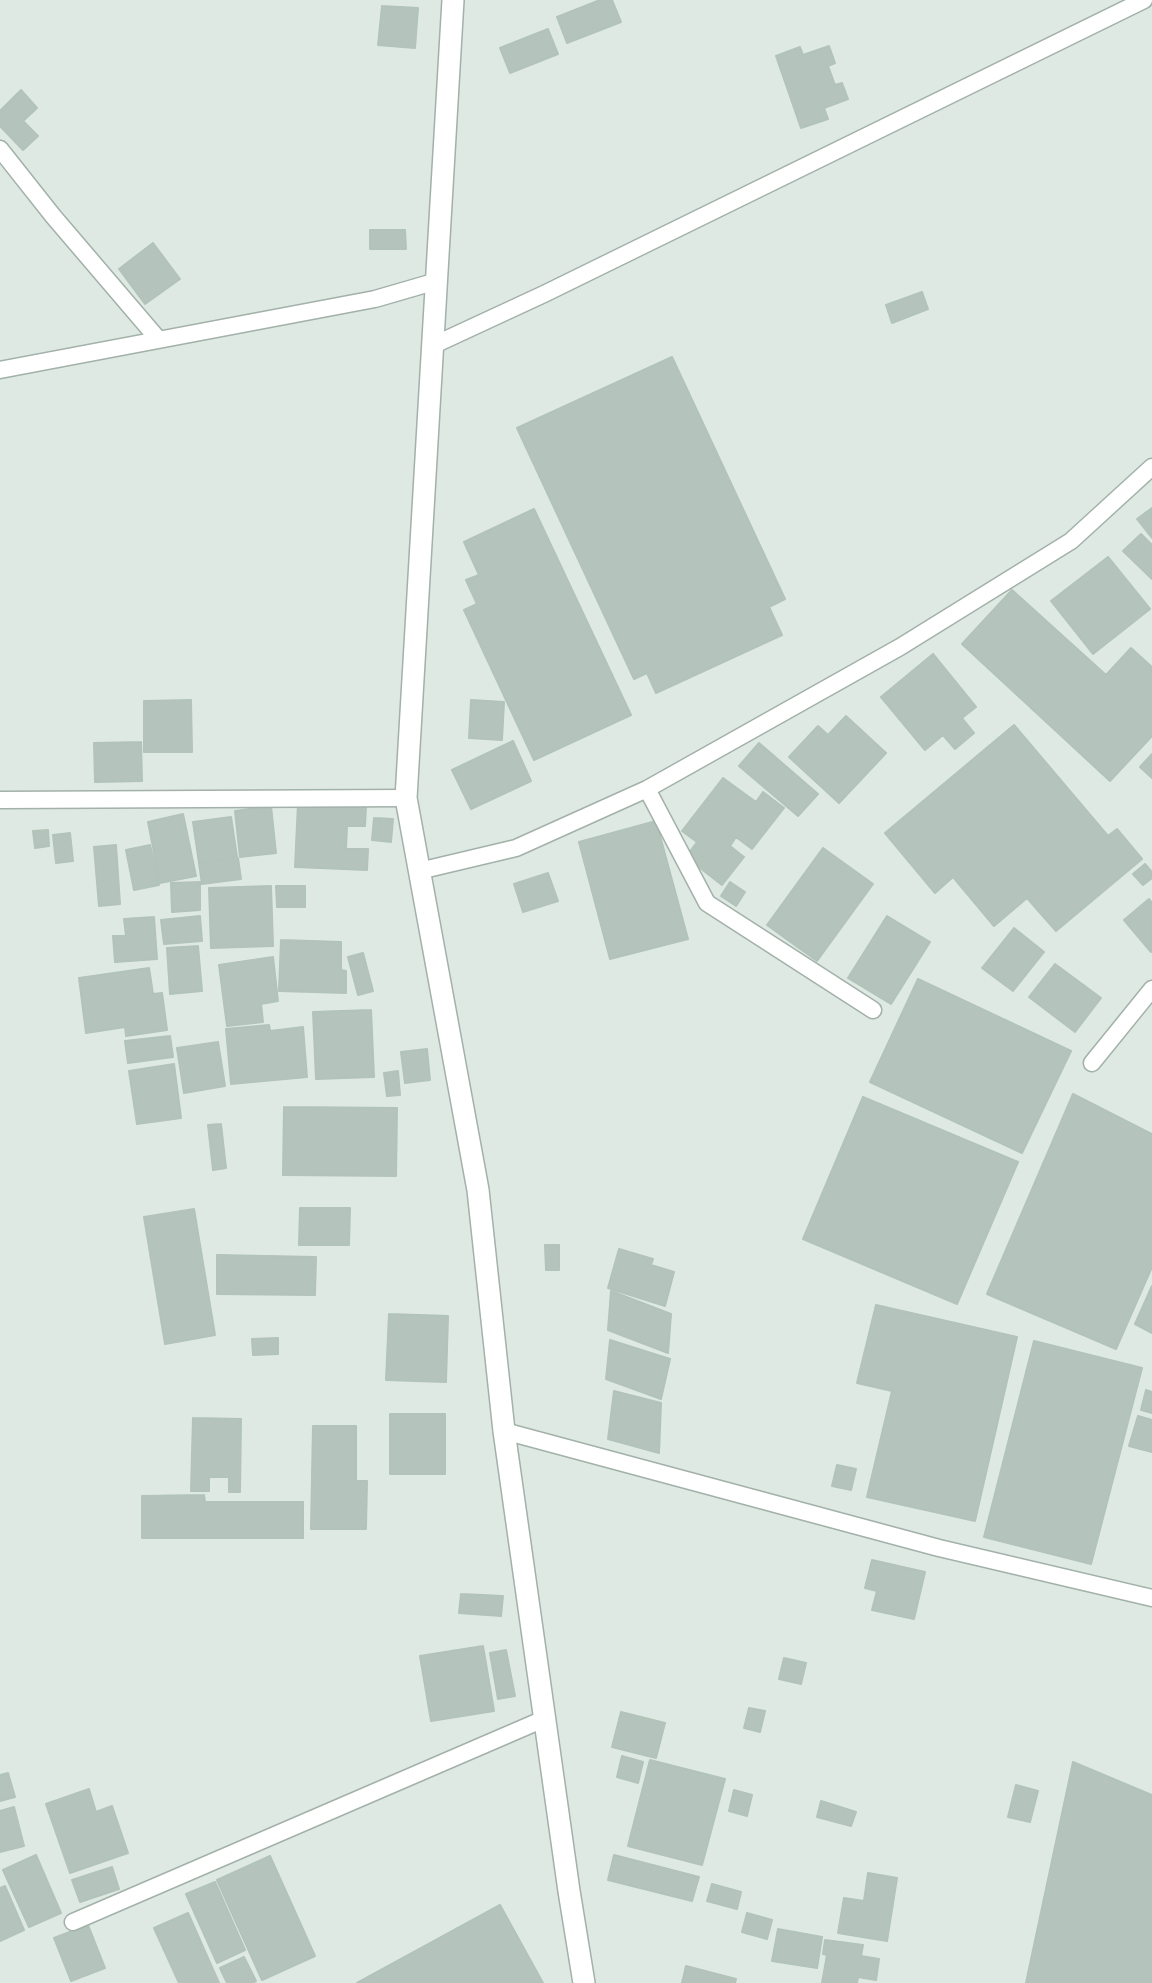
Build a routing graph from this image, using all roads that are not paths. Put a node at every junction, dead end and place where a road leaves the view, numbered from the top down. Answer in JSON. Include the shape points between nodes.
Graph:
{"nodes":[{"id":1,"x":453,"y":0,"type":"edge"},
{"id":2,"x":1144,"y":0,"type":"edge"},
{"id":3,"x":0,"y":149,"type":"edge"},
{"id":4,"x":437,"y":281,"type":"junction"},
{"id":5,"x":158,"y":339,"type":"junction"},
{"id":6,"x":433,"y":345,"type":"junction"},
{"id":7,"x":0,"y":370,"type":"edge"},
{"id":8,"x":1152,"y":467,"type":"edge"},
{"id":9,"x":647,"y":789,"type":"junction"},
{"id":10,"x":406,"y":798,"type":"junction"},
{"id":11,"x":0,"y":800,"type":"edge"},
{"id":12,"x":419,"y":871,"type":"junction"},
{"id":13,"x":1152,"y":989,"type":"edge"},
{"id":14,"x":873,"y":1010,"type":"dead end"},
{"id":15,"x":1092,"y":1063,"type":"dead end"},
{"id":16,"x":504,"y":1431,"type":"junction"},
{"id":17,"x":1152,"y":1598,"type":"edge"},
{"id":18,"x":544,"y":1719,"type":"junction"},
{"id":19,"x":73,"y":1922,"type":"dead end"},
{"id":20,"x":584,"y":1983,"type":"edge"}],
"edges":[{"from":1,"to":4,"type":"street"},
{"from":2,"to":6,"type":"lane"},
{"from":3,"to":5,"type":"lane"},
{"from":4,"to":5,"type":"lane","via":[[375,299]]},
{"from":4,"to":6,"type":"street"},
{"from":5,"to":7,"type":"lane"},
{"from":6,"to":10,"type":"street"},
{"from":8,"to":9,"type":"lane","via":[[1071,541],[900,647]]},
{"from":9,"to":12,"type":"lane","via":[[516,848]]},
{"from":9,"to":14,"type":"lane","via":[[707,903]]},
{"from":10,"to":11,"type":"lane"},
{"from":10,"to":12,"type":"street"},
{"from":12,"to":16,"type":"street","via":[[478,1191]]},
{"from":13,"to":15,"type":"lane"},
{"from":16,"to":17,"type":"lane","via":[[939,1548]]},
{"from":16,"to":18,"type":"street"},
{"from":18,"to":19,"type":"lane"},
{"from":18,"to":20,"type":"street"}]}
